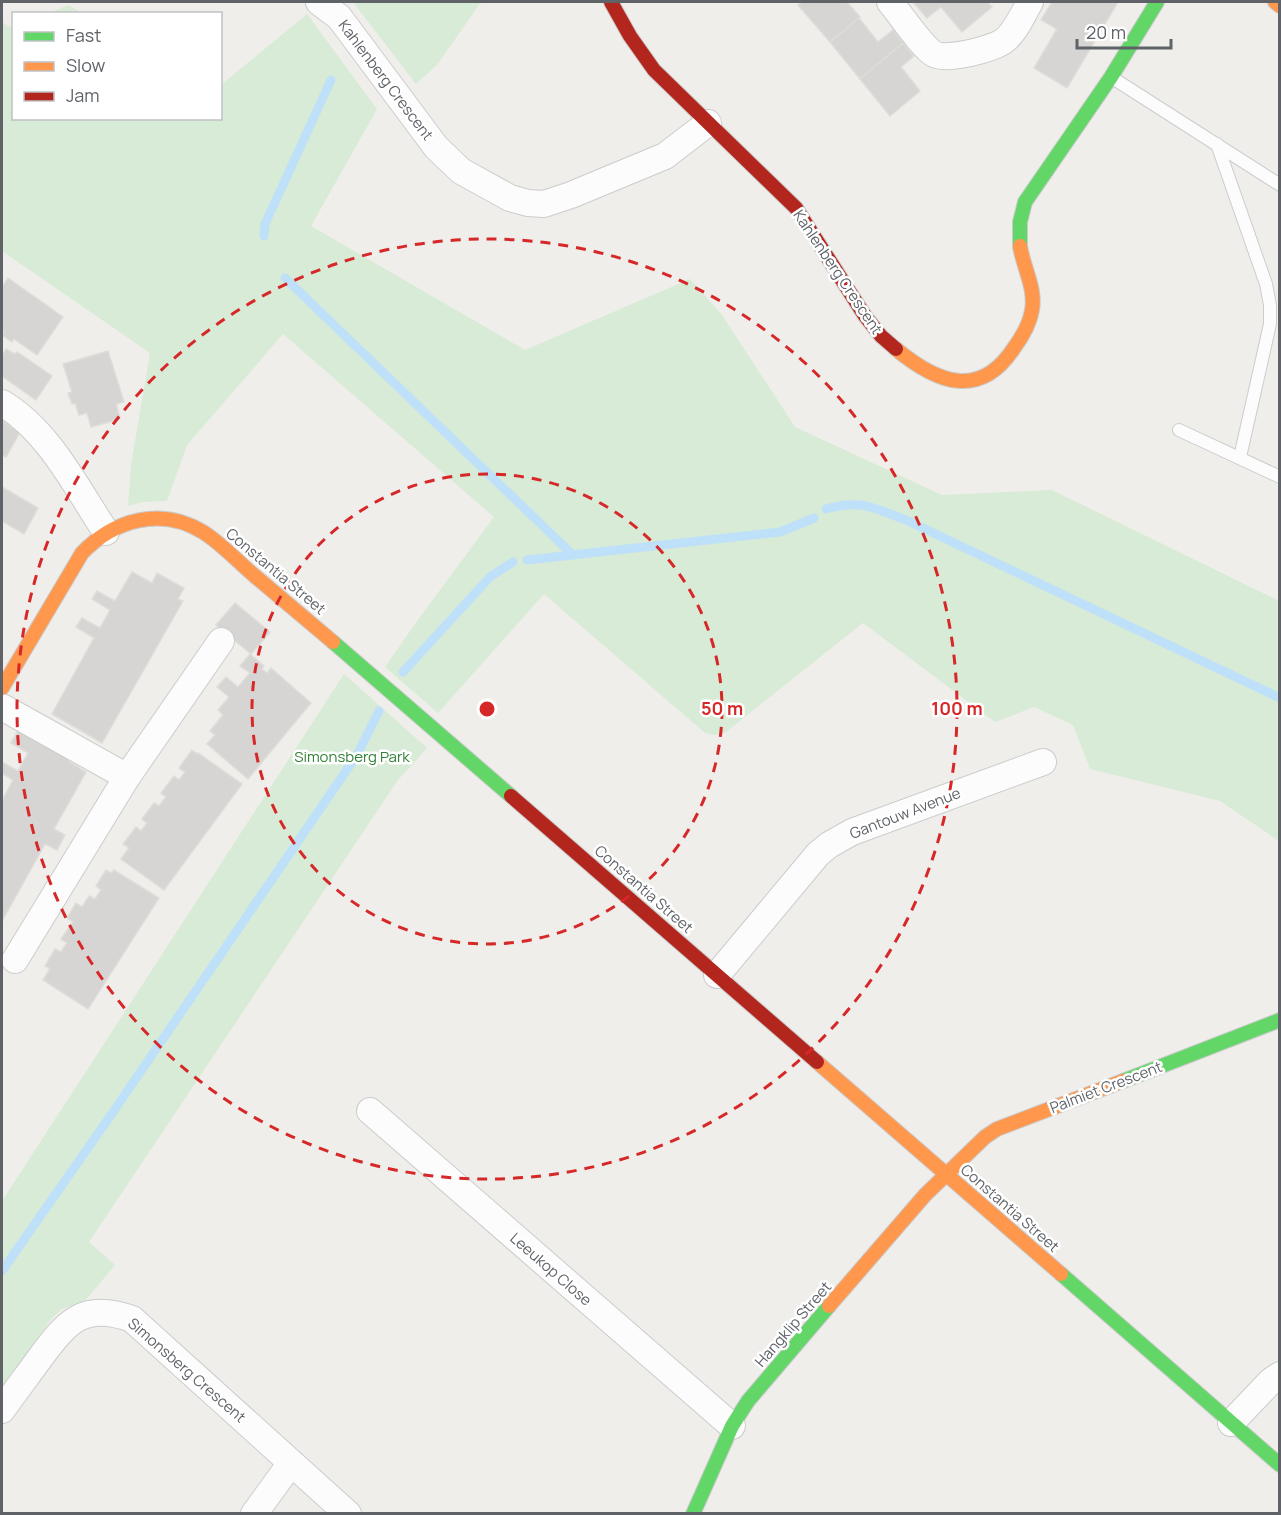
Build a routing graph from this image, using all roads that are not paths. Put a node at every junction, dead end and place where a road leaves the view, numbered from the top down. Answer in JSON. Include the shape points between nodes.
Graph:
{"nodes":[{"id":1,"x":319,"y":2,"type":"edge"},
{"id":2,"x":611,"y":2,"type":"edge"},
{"id":3,"x":890,"y":2,"type":"edge"},
{"id":4,"x":1030,"y":2,"type":"edge"},
{"id":5,"x":1157,"y":2,"type":"edge"},
{"id":6,"x":1275,"y":2,"type":"edge"},
{"id":7,"x":1280,"y":6,"type":"edge"},
{"id":8,"x":1111,"y":77,"type":"junction"},
{"id":9,"x":708,"y":123,"type":"junction"},
{"id":10,"x":1217,"y":144,"type":"junction"},
{"id":11,"x":1280,"y":184,"type":"edge"},
{"id":12,"x":2,"y":403,"type":"edge"},
{"id":13,"x":1179,"y":430,"type":"dead end"},
{"id":14,"x":1240,"y":457,"type":"junction"},
{"id":15,"x":1280,"y":477,"type":"edge"},
{"id":16,"x":106,"y":532,"type":"junction"},
{"id":17,"x":221,"y":641,"type":"dead end"},
{"id":18,"x":2,"y":688,"type":"edge"},
{"id":19,"x":2,"y":707,"type":"edge"},
{"id":20,"x":1043,"y":762,"type":"dead end"},
{"id":21,"x":127,"y":777,"type":"junction"},
{"id":22,"x":15,"y":960,"type":"dead end"},
{"id":23,"x":717,"y":975,"type":"junction"},
{"id":24,"x":1280,"y":1020,"type":"edge"},
{"id":25,"x":370,"y":1111,"type":"dead end"},
{"id":26,"x":946,"y":1175,"type":"junction"},
{"id":27,"x":1280,"y":1375,"type":"edge"},
{"id":28,"x":2,"y":1410,"type":"edge"},
{"id":29,"x":1231,"y":1423,"type":"junction"},
{"id":30,"x":732,"y":1426,"type":"junction"},
{"id":31,"x":291,"y":1463,"type":"junction"},
{"id":32,"x":1280,"y":1465,"type":"edge"},
{"id":33,"x":255,"y":1514,"type":"edge"},
{"id":34,"x":348,"y":1514,"type":"edge"},
{"id":35,"x":693,"y":1514,"type":"edge"}],
"edges":[{"from":1,"to":9,"type":"street","name":"Kahlenberg Crescent","via":[[339,17],[436,147],[461,171],[510,198],[544,204],[571,195],[664,156]]},
{"from":2,"to":9,"type":"street","name":"Kahlenberg Crescent","via":[[654,70]]},
{"from":3,"to":4,"type":"street","via":[[931,52],[944,57],[997,45],[1013,30]]},
{"from":5,"to":8,"type":"street","name":"Kahlenberg Crescent"},
{"from":6,"to":7,"type":"street"},
{"from":8,"to":9,"type":"street","name":"Kahlenberg Crescent","via":[[1025,202],[1019,219],[1033,296],[1030,318],[998,369],[968,382],[953,381],[914,363],[882,337],[796,208]]},
{"from":8,"to":10,"type":"lane"},
{"from":10,"to":11,"type":"lane"},
{"from":10,"to":14,"type":"lane","via":[[1270,305],[1270,324]]},
{"from":12,"to":16,"type":"street","via":[[47,444]]},
{"from":13,"to":14,"type":"lane"},
{"from":14,"to":15,"type":"lane"},
{"from":16,"to":18,"type":"street","name":"Constantia Street","via":[[93,541],[73,567]]},
{"from":16,"to":23,"type":"street","name":"Constantia Street","via":[[129,522],[153,518],[187,524],[203,532]]},
{"from":17,"to":21,"type":"street"},
{"from":19,"to":21,"type":"street"},
{"from":20,"to":23,"type":"street","name":"Gantouw Avenue","via":[[852,832],[829,845]]},
{"from":21,"to":22,"type":"street"},
{"from":23,"to":26,"type":"street","name":"Constantia Street"},
{"from":24,"to":26,"type":"street","name":"Palmiet Crescent","via":[[997,1129]]},
{"from":25,"to":30,"type":"street","name":"Leeukop Close"},
{"from":26,"to":29,"type":"street","name":"Constantia Street"},
{"from":26,"to":30,"type":"street","name":"Hangklip Street","via":[[756,1392]]},
{"from":27,"to":29,"type":"street"},
{"from":28,"to":31,"type":"street","name":"Simonsberg Crescent","via":[[66,1325],[87,1314],[116,1313],[132,1319]]},
{"from":29,"to":32,"type":"street","name":"Constantia Street"},
{"from":30,"to":35,"type":"street","name":"Hangklip Street"},
{"from":31,"to":33,"type":"street"},
{"from":31,"to":34,"type":"street","name":"Simonsberg Crescent"}]}
